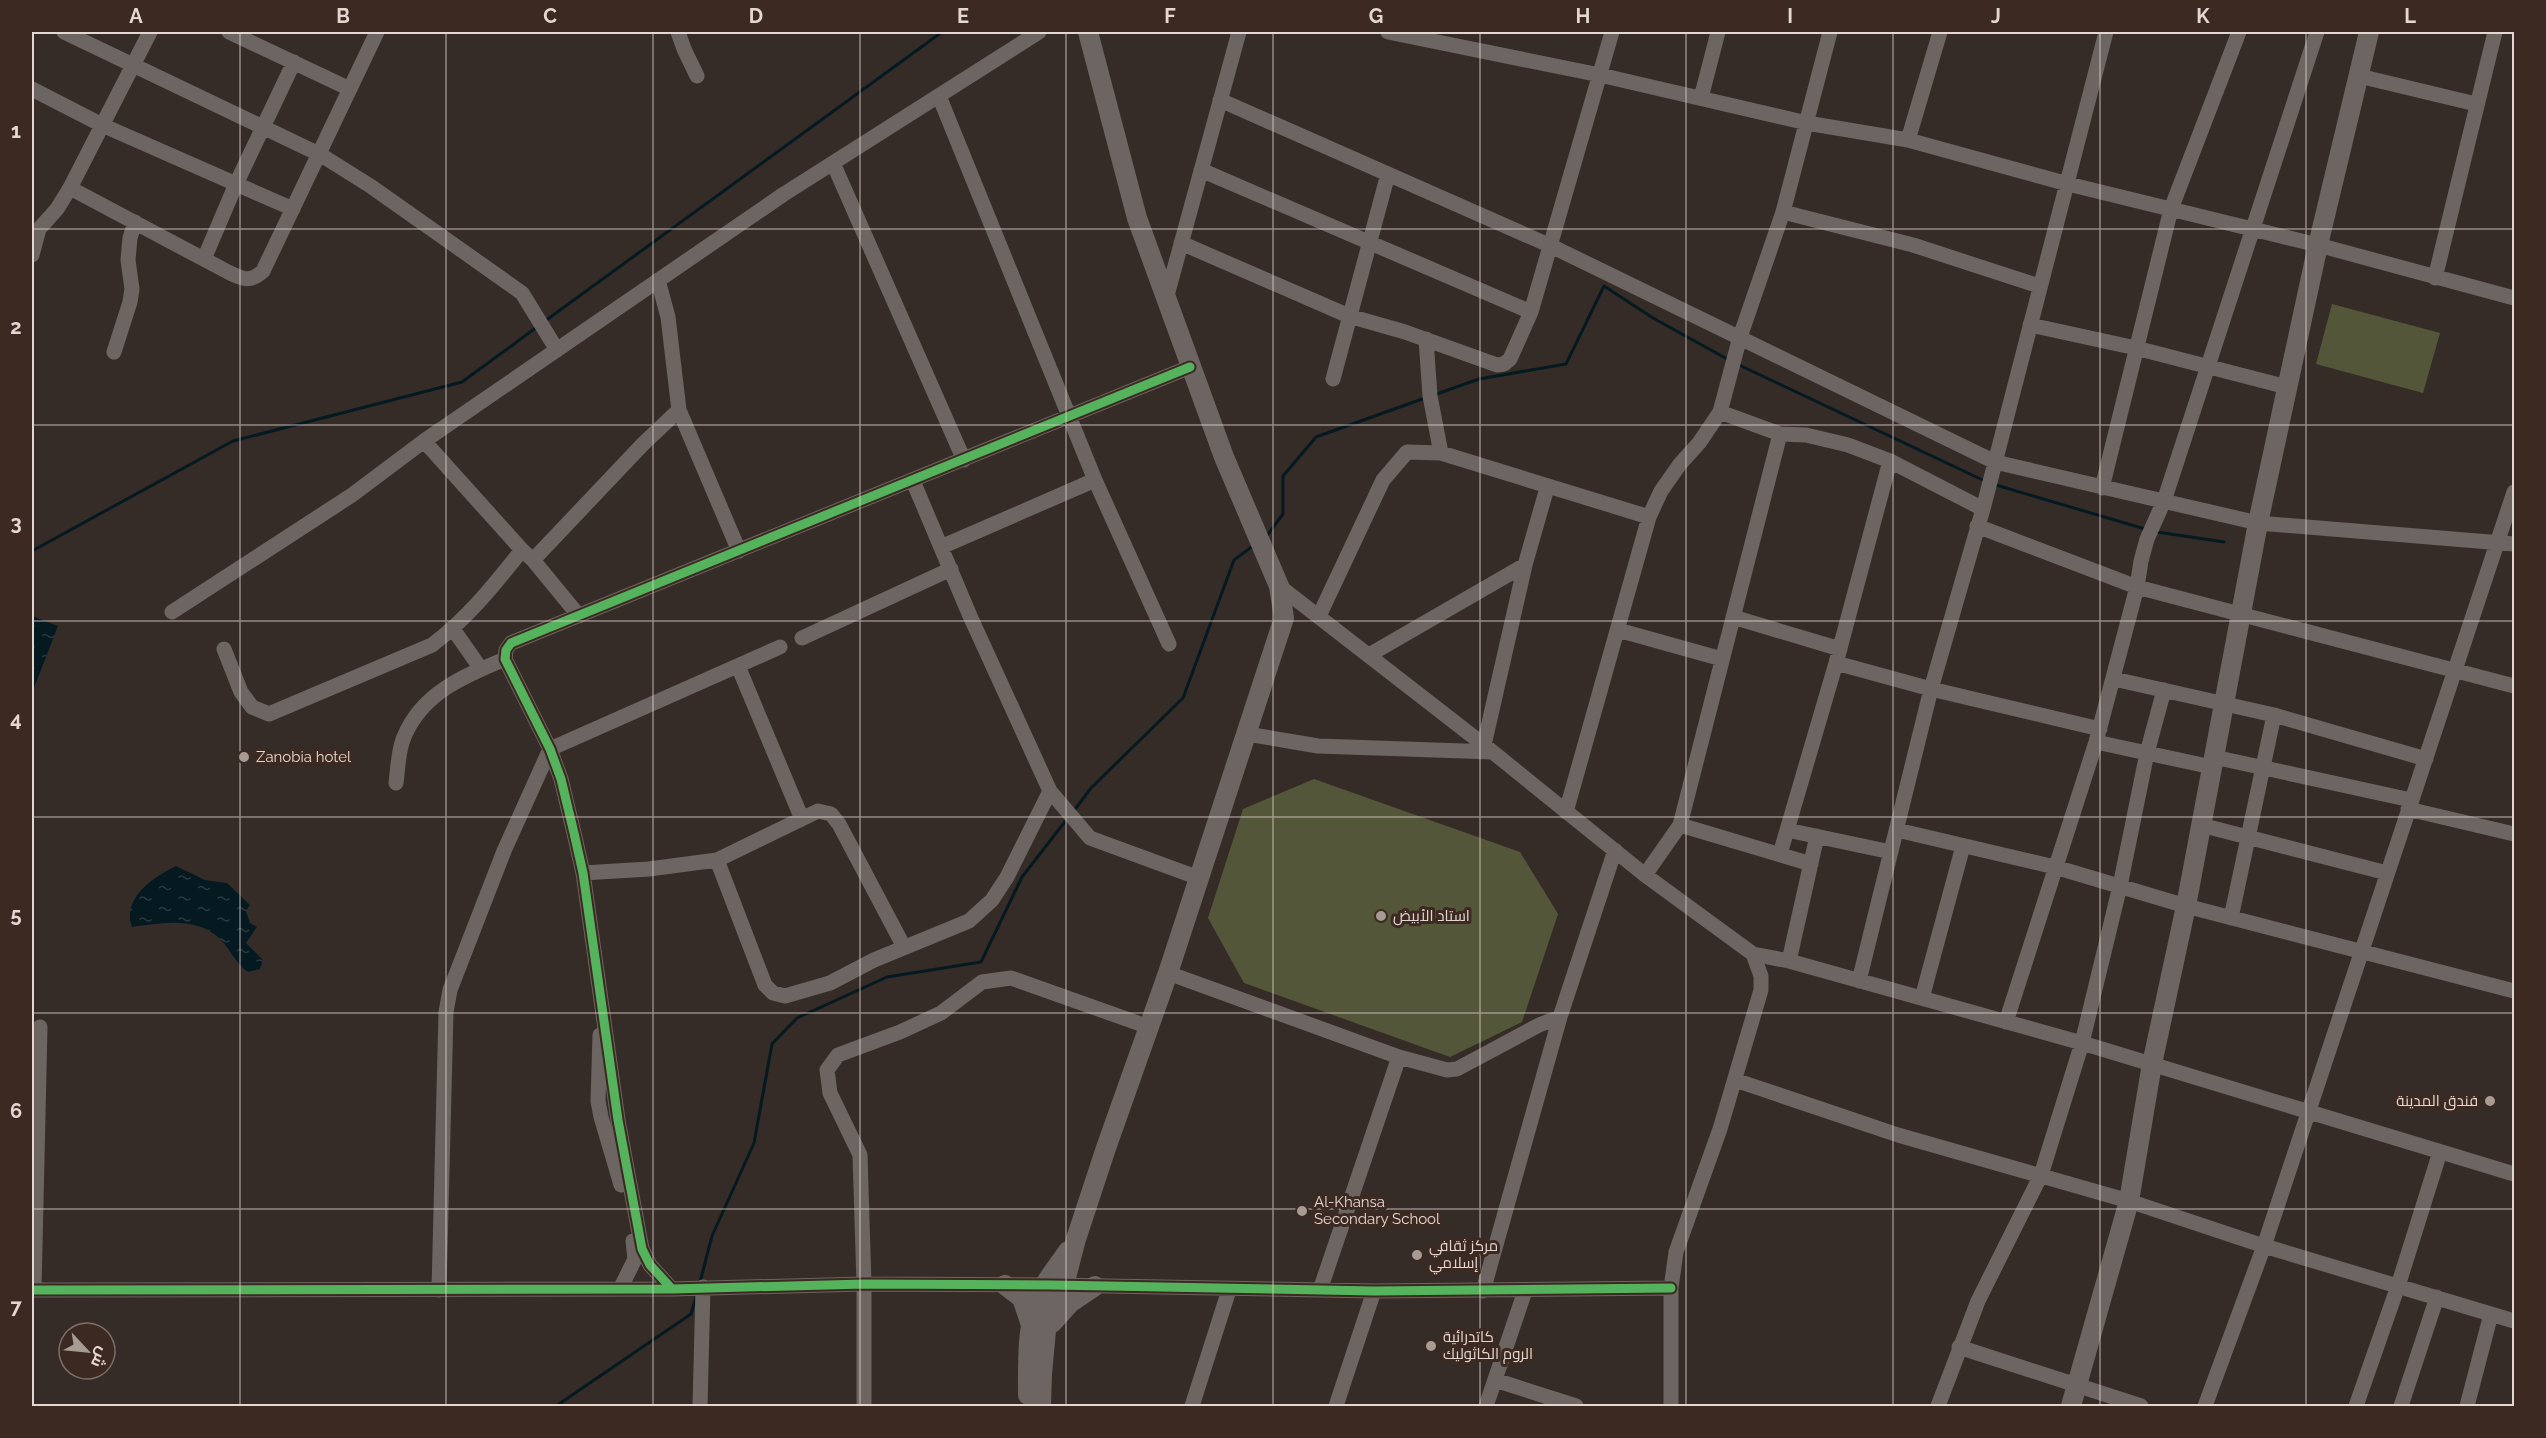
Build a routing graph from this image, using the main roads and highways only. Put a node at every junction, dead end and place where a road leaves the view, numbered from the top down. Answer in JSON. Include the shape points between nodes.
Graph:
{"nodes":[{"id":1,"x":1088,"y":32,"type":"edge"},
{"id":2,"x":2369,"y":32,"type":"edge"},
{"id":3,"x":1076,"y":1239,"type":"junction"},
{"id":4,"x":1005,"y":1285,"type":"road end"},
{"id":5,"x":1095,"y":1286,"type":"road end"},
{"id":6,"x":1039,"y":1327,"type":"junction"},
{"id":7,"x":1028,"y":1407,"type":"edge"},
{"id":8,"x":1041,"y":1407,"type":"edge"},
{"id":9,"x":2071,"y":1407,"type":"edge"}],
"edges":[{"from":1,"to":3,"type":"main road","via":[[1137,218],[1190,368],[1279,586],[1284,618]]},
{"from":2,"to":9,"type":"main road","via":[[2258,523],[2152,1064],[2129,1201]]},
{"from":3,"to":6,"type":"main road","via":[[1064,1285]]},
{"from":3,"to":6,"type":"main road","via":[[1044,1285]]},
{"from":4,"to":6,"type":"main road","via":[[1022,1298]]},
{"from":5,"to":6,"type":"main road"},
{"from":6,"to":7,"type":"main road"},
{"from":6,"to":8,"type":"main road"}]}
